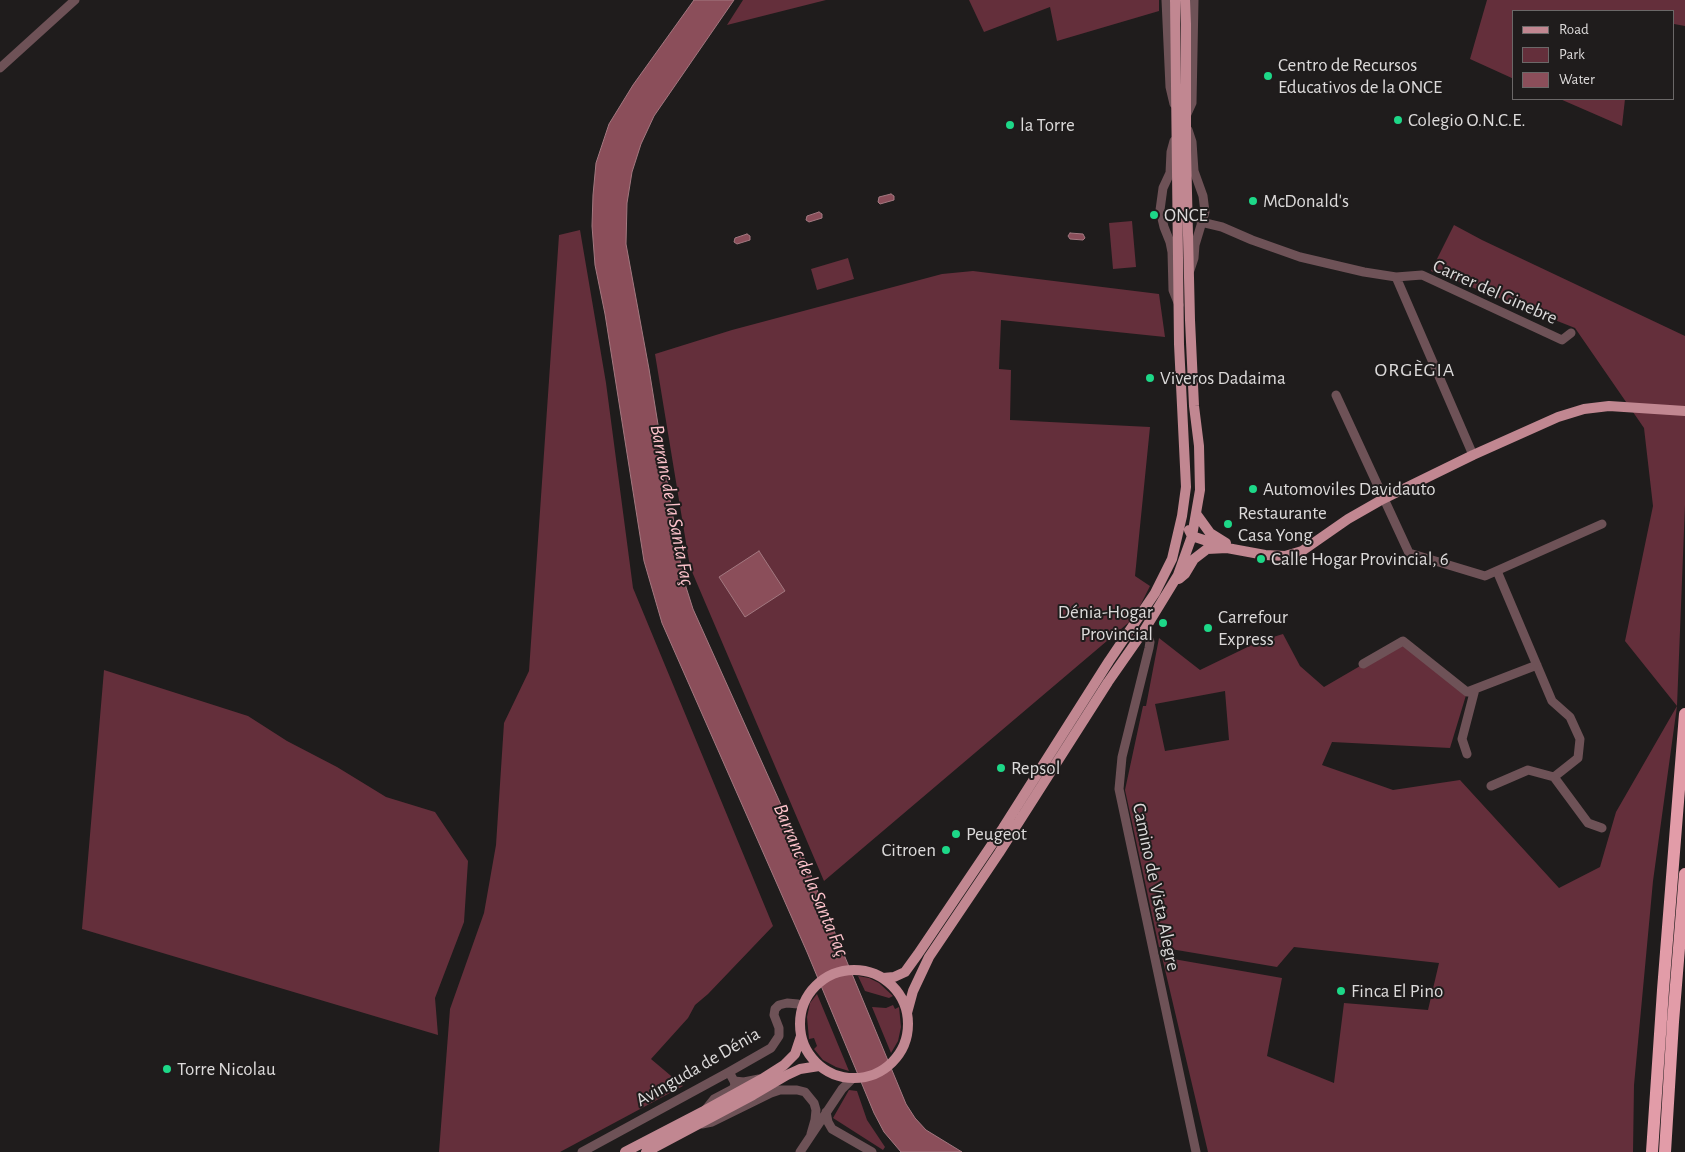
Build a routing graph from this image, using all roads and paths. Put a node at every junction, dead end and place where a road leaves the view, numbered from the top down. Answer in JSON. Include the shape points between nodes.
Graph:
{"nodes":[{"id":1,"x":76,"y":0,"type":"edge"},
{"id":2,"x":1166,"y":0,"type":"edge"},
{"id":3,"x":1175,"y":0,"type":"edge"},
{"id":4,"x":1185,"y":0,"type":"edge"},
{"id":5,"x":1194,"y":0,"type":"edge"},
{"id":6,"x":0,"y":68,"type":"edge"},
{"id":7,"x":1183,"y":118,"type":"junction"},
{"id":8,"x":1176,"y":133,"type":"junction"},
{"id":9,"x":1182,"y":190,"type":"junction"},
{"id":10,"x":1203,"y":196,"type":"junction"},
{"id":11,"x":1161,"y":198,"type":"junction"},
{"id":12,"x":1161,"y":216,"type":"junction"},
{"id":13,"x":1202,"y":222,"type":"junction"},
{"id":14,"x":1183,"y":226,"type":"junction"},
{"id":15,"x":1189,"y":274,"type":"junction"},
{"id":16,"x":1396,"y":277,"type":"junction"},
{"id":17,"x":1179,"y":305,"type":"junction"},
{"id":18,"x":1571,"y":333,"type":"dead end"},
{"id":19,"x":1336,"y":395,"type":"dead end"},
{"id":20,"x":1685,"y":411,"type":"edge"},
{"id":21,"x":1473,"y":455,"type":"junction"},
{"id":22,"x":1184,"y":457,"type":"junction"},
{"id":23,"x":1383,"y":499,"type":"junction"},
{"id":24,"x":1197,"y":516,"type":"junction"},
{"id":25,"x":1602,"y":524,"type":"dead end"},
{"id":26,"x":1192,"y":536,"type":"junction"},
{"id":27,"x":1227,"y":548,"type":"junction"},
{"id":28,"x":1239,"y":550,"type":"junction"},
{"id":29,"x":1497,"y":571,"type":"junction"},
{"id":30,"x":1172,"y":586,"type":"junction"},
{"id":31,"x":1145,"y":629,"type":"junction"},
{"id":32,"x":1364,"y":664,"type":"dead end"},
{"id":33,"x":1537,"y":665,"type":"junction"},
{"id":34,"x":1474,"y":689,"type":"junction"},
{"id":35,"x":1685,"y":714,"type":"edge"},
{"id":36,"x":1467,"y":754,"type":"dead end"},
{"id":37,"x":1554,"y":777,"type":"junction"},
{"id":38,"x":1491,"y":786,"type":"dead end"},
{"id":39,"x":1602,"y":828,"type":"dead end"},
{"id":40,"x":1685,"y":874,"type":"edge"},
{"id":41,"x":883,"y":978,"type":"junction"},
{"id":42,"x":802,"y":1006,"type":"junction"},
{"id":43,"x":907,"y":1013,"type":"junction"},
{"id":44,"x":800,"y":1036,"type":"junction"},
{"id":45,"x":819,"y":1066,"type":"junction"},
{"id":46,"x":731,"y":1076,"type":"junction"},
{"id":47,"x":854,"y":1078,"type":"junction"},
{"id":48,"x":762,"y":1079,"type":"junction"},
{"id":49,"x":704,"y":1111,"type":"junction"},
{"id":50,"x":826,"y":1112,"type":"junction"},
{"id":51,"x":697,"y":1126,"type":"junction"},
{"id":52,"x":832,"y":1129,"type":"junction"},
{"id":53,"x":811,"y":1134,"type":"junction"},
{"id":54,"x":582,"y":1152,"type":"edge"},
{"id":55,"x":624,"y":1152,"type":"edge"},
{"id":56,"x":646,"y":1152,"type":"edge"},
{"id":57,"x":800,"y":1152,"type":"edge"},
{"id":58,"x":872,"y":1152,"type":"edge"},
{"id":59,"x":1196,"y":1152,"type":"edge"},
{"id":60,"x":1652,"y":1152,"type":"edge"},
{"id":61,"x":1665,"y":1152,"type":"edge"}],
"edges":[{"from":1,"to":6,"type":"street"},
{"from":2,"to":7,"type":"street","via":[[1170,87]]},
{"from":3,"to":7,"type":"main road"},
{"from":4,"to":7,"type":"main road"},
{"from":5,"to":7,"type":"street","via":[[1192,103]]},
{"from":7,"to":8,"type":"main road"},
{"from":7,"to":9,"type":"main road"},
{"from":7,"to":10,"type":"street","via":[[1192,142],[1194,171]]},
{"from":8,"to":9,"type":"main road"},
{"from":8,"to":11,"type":"street","via":[[1170,173]]},
{"from":9,"to":10,"type":"street","via":[[1195,190]]},
{"from":9,"to":11,"type":"street","via":[[1168,192]]},
{"from":9,"to":14,"type":"main road"},
{"from":10,"to":13,"type":"street","via":[[1205,212]]},
{"from":11,"to":12,"type":"street"},
{"from":12,"to":14,"type":"street","via":[[1166,223]]},
{"from":12,"to":17,"type":"street","via":[[1170,242],[1173,290]]},
{"from":13,"to":14,"type":"street"},
{"from":13,"to":15,"type":"street"},
{"from":13,"to":16,"type":"street","name":"Carrer del Ginebre","via":[[1300,257]]},
{"from":14,"to":15,"type":"main road"},
{"from":14,"to":17,"type":"main road"},
{"from":15,"to":24,"type":"main road","via":[[1200,490]]},
{"from":16,"to":18,"type":"street","name":"Carrer del Ginebre","via":[[1422,275],[1562,340]]},
{"from":16,"to":21,"type":"street"},
{"from":17,"to":22,"type":"main road"},
{"from":19,"to":23,"type":"street"},
{"from":20,"to":21,"type":"main road","via":[[1609,406],[1584,409],[1558,417]]},
{"from":21,"to":23,"type":"main road"},
{"from":22,"to":26,"type":"main road","via":[[1191,470],[1188,526]]},
{"from":22,"to":41,"type":"main road","via":[[1186,486],[1182,516],[1172,559],[1155,593],[918,954],[905,972]]},
{"from":23,"to":28,"type":"main road","via":[[1302,551],[1285,556]]},
{"from":23,"to":29,"type":"street","via":[[1409,553],[1485,576]]},
{"from":24,"to":26,"type":"main road"},
{"from":24,"to":28,"type":"main road","via":[[1210,533]]},
{"from":25,"to":29,"type":"street"},
{"from":26,"to":27,"type":"main road"},
{"from":26,"to":30,"type":"main road"},
{"from":27,"to":28,"type":"main road"},
{"from":27,"to":30,"type":"main road","via":[[1200,553]]},
{"from":29,"to":33,"type":"street"},
{"from":30,"to":31,"type":"main road"},
{"from":31,"to":43,"type":"main road","via":[[929,957]]},
{"from":31,"to":59,"type":"street","name":"Camino de Vista Alegre","via":[[1150,642],[1122,757],[1119,789]]},
{"from":32,"to":34,"type":"street","via":[[1403,641],[1467,692]]},
{"from":33,"to":34,"type":"street"},
{"from":33,"to":37,"type":"street","via":[[1552,701],[1570,717],[1580,739],[1578,758]]},
{"from":34,"to":36,"type":"street","via":[[1462,739]]},
{"from":35,"to":60,"type":"highway"},
{"from":37,"to":38,"type":"street","via":[[1528,770]]},
{"from":37,"to":39,"type":"street","via":[[1588,823]]},
{"from":40,"to":61,"type":"highway"},
{"from":41,"to":42,"type":"main road","via":[[855,970],[837,972],[814,987]]},
{"from":41,"to":43,"type":"main road","via":[[897,991]]},
{"from":42,"to":44,"type":"main road"},
{"from":42,"to":46,"type":"street","name":"Avinguda de Dénia","via":[[779,1005],[774,1015],[779,1028],[776,1042]]},
{"from":43,"to":47,"type":"main road","via":[[905,1042],[893,1062],[872,1075]]},
{"from":44,"to":45,"type":"main road"},
{"from":44,"to":48,"type":"main road","name":"Avinguda de Dénia","via":[[795,1054]]},
{"from":45,"to":47,"type":"main road","via":[[835,1075]]},
{"from":45,"to":51,"type":"main road","via":[[787,1075]]},
{"from":46,"to":48,"type":"street","via":[[744,1082]]},
{"from":46,"to":49,"type":"street","via":[[733,1089],[714,1099]]},
{"from":46,"to":54,"type":"street","name":"Avinguda de Dénia"},
{"from":47,"to":50,"type":"street"},
{"from":48,"to":49,"type":"main road","name":"Avinguda de Dénia"},
{"from":49,"to":55,"type":"main road","name":"Avinguda de Dénia"},
{"from":50,"to":52,"type":"street"},
{"from":50,"to":53,"type":"street"},
{"from":51,"to":53,"type":"street","via":[[780,1090],[798,1090],[805,1092],[814,1103],[816,1110]]},
{"from":51,"to":56,"type":"main road"},
{"from":52,"to":53,"type":"street","via":[[824,1127]]},
{"from":52,"to":58,"type":"street"},
{"from":53,"to":57,"type":"street"}]}
